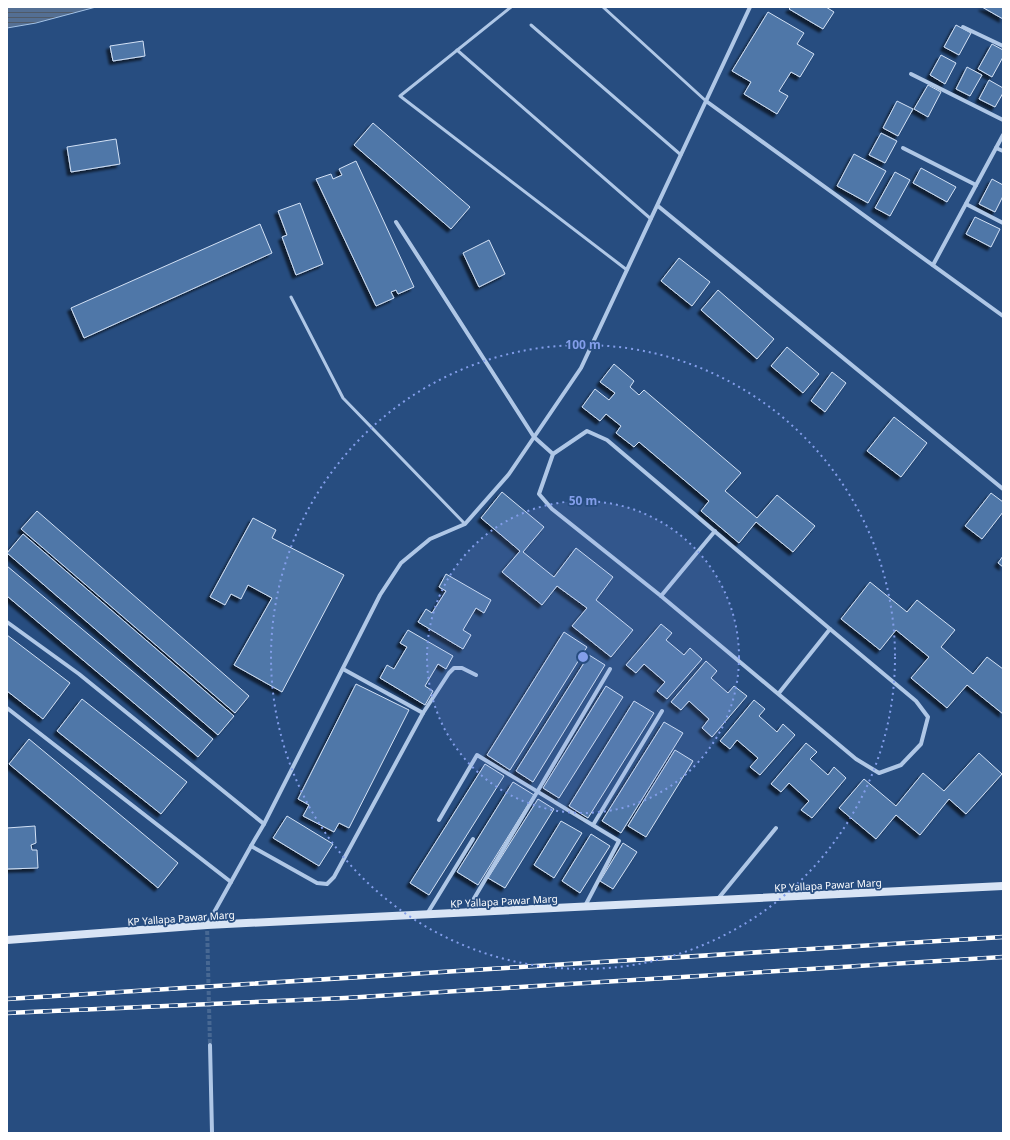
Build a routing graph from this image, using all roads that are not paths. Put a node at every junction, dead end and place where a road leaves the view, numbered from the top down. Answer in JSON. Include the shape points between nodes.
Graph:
{"nodes":[{"id":1,"x":510,"y":7,"type":"edge"},
{"id":2,"x":603,"y":7,"type":"edge"},
{"id":3,"x":750,"y":7,"type":"edge"},
{"id":4,"x":531,"y":25,"type":"dead end"},
{"id":5,"x":963,"y":27,"type":"dead end"},
{"id":6,"x":1003,"y":46,"type":"edge"},
{"id":7,"x":457,"y":50,"type":"junction"},
{"id":8,"x":911,"y":74,"type":"dead end"},
{"id":9,"x":706,"y":100,"type":"junction"},
{"id":10,"x":1003,"y":120,"type":"edge"},
{"id":11,"x":1003,"y":135,"type":"edge"},
{"id":12,"x":903,"y":148,"type":"dead end"},
{"id":13,"x":996,"y":148,"type":"junction"},
{"id":14,"x":1003,"y":152,"type":"edge"},
{"id":15,"x":681,"y":155,"type":"junction"},
{"id":16,"x":976,"y":185,"type":"junction"},
{"id":17,"x":966,"y":204,"type":"junction"},
{"id":18,"x":658,"y":206,"type":"junction"},
{"id":19,"x":652,"y":219,"type":"junction"},
{"id":20,"x":396,"y":222,"type":"dead end"},
{"id":21,"x":1003,"y":223,"type":"edge"},
{"id":22,"x":933,"y":265,"type":"junction"},
{"id":23,"x":628,"y":270,"type":"junction"},
{"id":24,"x":291,"y":297,"type":"dead end"},
{"id":25,"x":1003,"y":316,"type":"edge"},
{"id":26,"x":534,"y":437,"type":"junction"},
{"id":27,"x":553,"y":454,"type":"junction"},
{"id":28,"x":1003,"y":489,"type":"edge"},
{"id":29,"x":465,"y":524,"type":"junction"},
{"id":30,"x":716,"y":531,"type":"junction"},
{"id":31,"x":661,"y":596,"type":"junction"},
{"id":32,"x":7,"y":622,"type":"edge"},
{"id":33,"x":830,"y":629,"type":"junction"},
{"id":34,"x":343,"y":669,"type":"junction"},
{"id":35,"x":610,"y":669,"type":"dead end"},
{"id":36,"x":476,"y":675,"type":"dead end"},
{"id":37,"x":779,"y":694,"type":"junction"},
{"id":38,"x":7,"y":708,"type":"edge"},
{"id":39,"x":662,"y":711,"type":"dead end"},
{"id":40,"x":423,"y":713,"type":"junction"},
{"id":41,"x":537,"y":792,"type":"junction"},
{"id":42,"x":439,"y":820,"type":"dead end"},
{"id":43,"x":264,"y":824,"type":"junction"},
{"id":44,"x":593,"y":825,"type":"junction"},
{"id":45,"x":776,"y":828,"type":"dead end"},
{"id":46,"x":473,"y":839,"type":"dead end"},
{"id":47,"x":251,"y":846,"type":"junction"},
{"id":48,"x":231,"y":882,"type":"junction"},
{"id":49,"x":1003,"y":886,"type":"edge"},
{"id":50,"x":717,"y":900,"type":"junction"},
{"id":51,"x":584,"y":907,"type":"junction"},
{"id":52,"x":466,"y":912,"type":"junction"},
{"id":53,"x":426,"y":914,"type":"junction"},
{"id":54,"x":207,"y":926,"type":"junction"},
{"id":55,"x":7,"y":940,"type":"edge"},
{"id":56,"x":210,"y":1045,"type":"tunnel mouth"},
{"id":57,"x":212,"y":1133,"type":"edge"}],
"edges":[{"from":1,"to":7,"type":"lane"},
{"from":2,"to":9,"type":"lane"},
{"from":3,"to":9,"type":"street"},
{"from":4,"to":15,"type":"lane"},
{"from":5,"to":6,"type":"street"},
{"from":7,"to":19,"type":"lane"},
{"from":7,"to":23,"type":"lane","via":[[400,96]]},
{"from":8,"to":10,"type":"street"},
{"from":9,"to":15,"type":"street"},
{"from":9,"to":22,"type":"street"},
{"from":11,"to":13,"type":"street"},
{"from":12,"to":16,"type":"street"},
{"from":13,"to":14,"type":"street"},
{"from":13,"to":16,"type":"street"},
{"from":15,"to":18,"type":"street"},
{"from":16,"to":17,"type":"street"},
{"from":17,"to":21,"type":"street"},
{"from":17,"to":22,"type":"street"},
{"from":18,"to":19,"type":"street"},
{"from":18,"to":28,"type":"street"},
{"from":19,"to":23,"type":"street"},
{"from":20,"to":26,"type":"street"},
{"from":22,"to":25,"type":"street"},
{"from":23,"to":26,"type":"street","via":[[581,368]]},
{"from":24,"to":29,"type":"lane","via":[[343,398]]},
{"from":26,"to":27,"type":"street"},
{"from":26,"to":29,"type":"street","via":[[509,474]]},
{"from":27,"to":30,"type":"street","via":[[587,431],[607,440]]},
{"from":27,"to":31,"type":"street","via":[[538,494],[552,509]]},
{"from":29,"to":34,"type":"street","via":[[430,539],[400,563],[380,595]]},
{"from":30,"to":31,"type":"street"},
{"from":30,"to":33,"type":"street"},
{"from":31,"to":37,"type":"street"},
{"from":32,"to":43,"type":"street","via":[[79,674]]},
{"from":33,"to":37,"type":"street"},
{"from":33,"to":37,"type":"street","via":[[916,701],[928,717],[922,744],[901,765],[879,773],[856,759]]},
{"from":34,"to":40,"type":"street"},
{"from":34,"to":43,"type":"street"},
{"from":35,"to":41,"type":"street"},
{"from":36,"to":40,"type":"street","via":[[462,668],[454,668]]},
{"from":38,"to":48,"type":"street"},
{"from":39,"to":44,"type":"street"},
{"from":40,"to":47,"type":"street","via":[[334,878],[327,884],[317,883]]},
{"from":41,"to":42,"type":"street","via":[[477,756]]},
{"from":41,"to":44,"type":"street"},
{"from":41,"to":52,"type":"street"},
{"from":43,"to":47,"type":"street"},
{"from":44,"to":51,"type":"street","via":[[619,841]]},
{"from":45,"to":50,"type":"street"},
{"from":46,"to":53,"type":"street"},
{"from":47,"to":48,"type":"street"},
{"from":48,"to":54,"type":"street"},
{"from":49,"to":50,"type":"street","name":"KP Yallapa Pawar Marg"},
{"from":50,"to":51,"type":"street","name":"KP Yallapa Pawar Marg"},
{"from":51,"to":52,"type":"street","name":"KP Yallapa Pawar Marg"},
{"from":52,"to":53,"type":"street","name":"KP Yallapa Pawar Marg"},
{"from":53,"to":54,"type":"street","name":"KP Yallapa Pawar Marg"},
{"from":54,"to":55,"type":"street","name":"KP Yallapa Pawar Marg"},
{"from":56,"to":57,"type":"street"}]}
